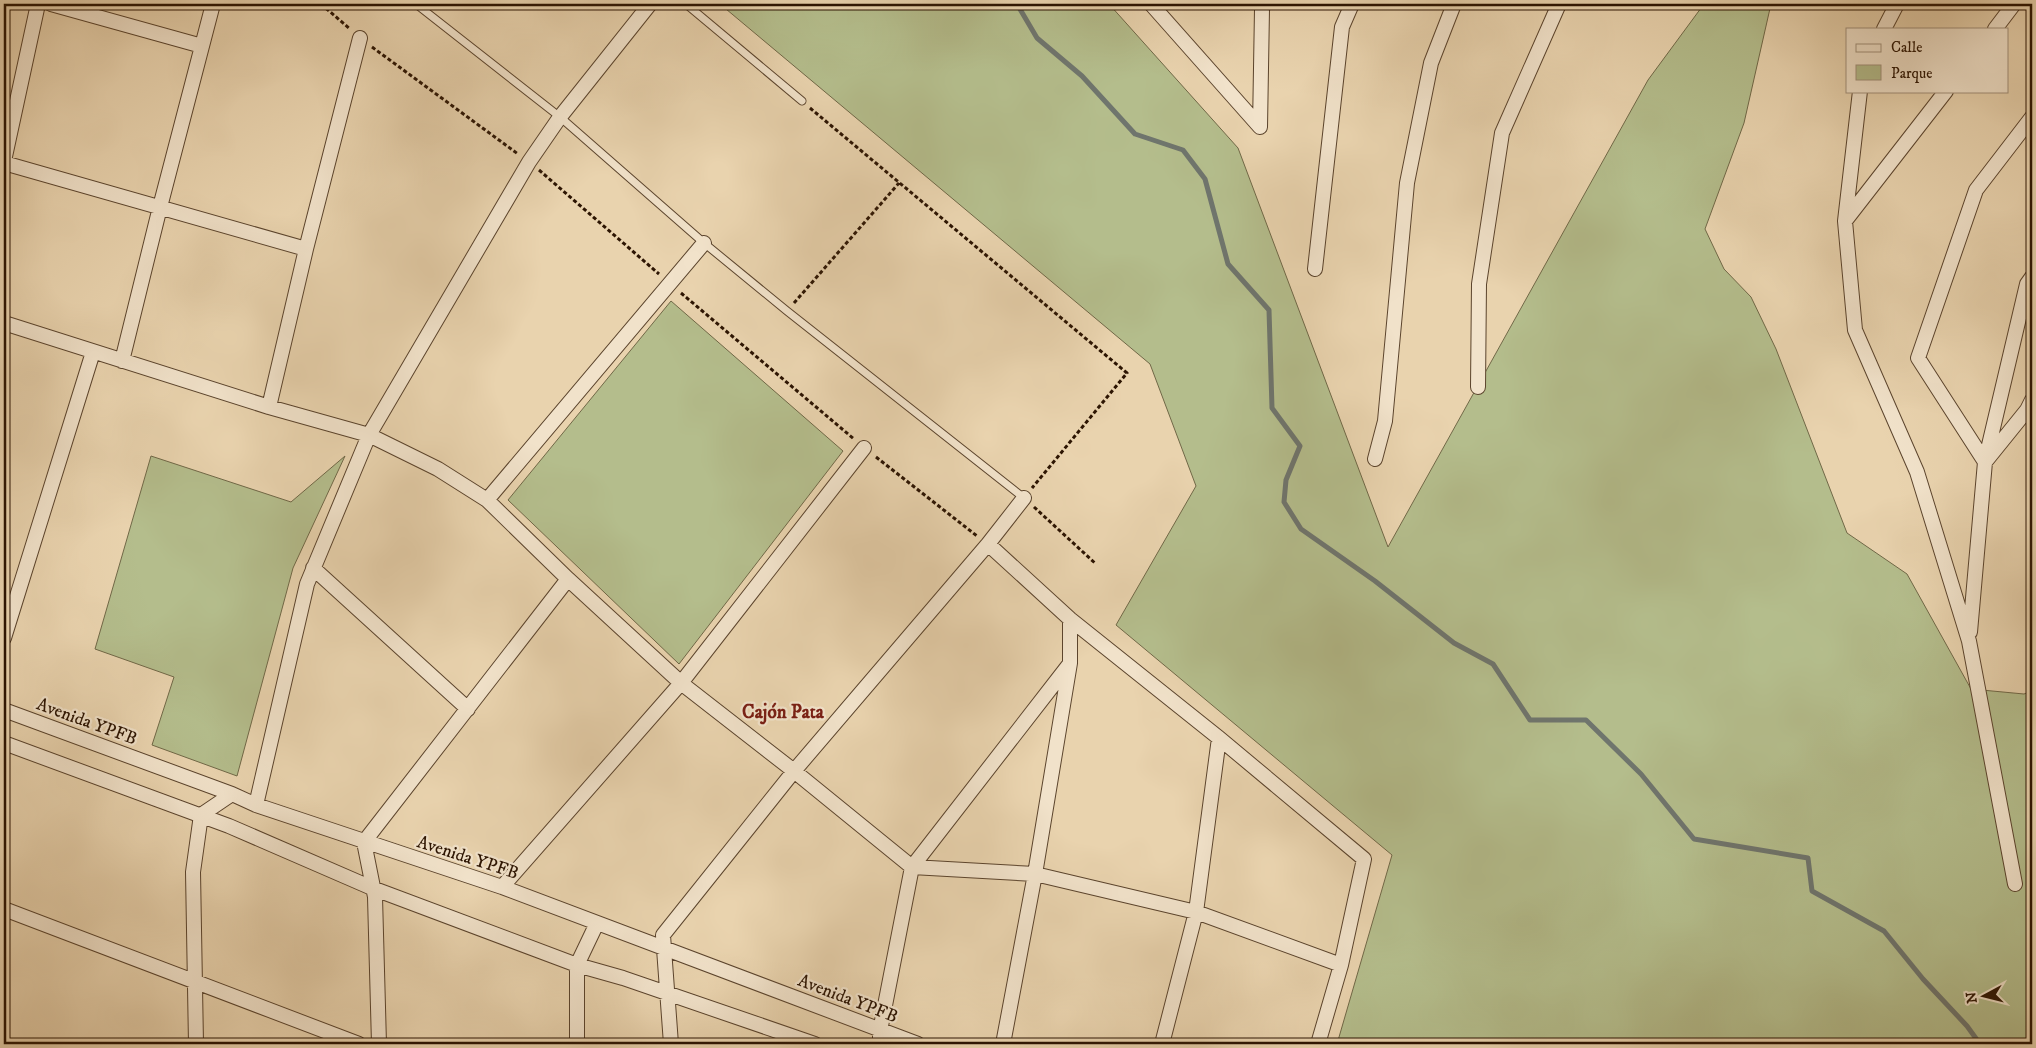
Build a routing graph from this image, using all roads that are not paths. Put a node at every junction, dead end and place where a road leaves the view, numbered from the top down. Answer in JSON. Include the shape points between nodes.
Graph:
{"nodes":[{"id":1,"x":38,"y":4,"type":"edge"},
{"id":2,"x":51,"y":4,"type":"edge"},
{"id":3,"x":213,"y":4,"type":"edge"},
{"id":4,"x":416,"y":4,"type":"edge"},
{"id":5,"x":650,"y":4,"type":"edge"},
{"id":6,"x":686,"y":4,"type":"edge"},
{"id":7,"x":1150,"y":4,"type":"edge"},
{"id":8,"x":1264,"y":4,"type":"edge"},
{"id":9,"x":1352,"y":4,"type":"edge"},
{"id":10,"x":1454,"y":4,"type":"edge"},
{"id":11,"x":1559,"y":4,"type":"edge"},
{"id":12,"x":1897,"y":4,"type":"edge"},
{"id":13,"x":2014,"y":4,"type":"edge"},
{"id":14,"x":1885,"y":28,"type":"edge"},
{"id":15,"x":1996,"y":28,"type":"edge"},
{"id":16,"x":360,"y":38,"type":"road end"},
{"id":17,"x":202,"y":46,"type":"junction"},
{"id":18,"x":1860,"y":92,"type":"edge"},
{"id":19,"x":1945,"y":92,"type":"edge"},
{"id":20,"x":802,"y":101,"type":"road end"},
{"id":21,"x":560,"y":117,"type":"junction"},
{"id":22,"x":2032,"y":117,"type":"edge"},
{"id":23,"x":4,"y":162,"type":"edge"},
{"id":24,"x":160,"y":207,"type":"junction"},
{"id":25,"x":1845,"y":221,"type":"junction"},
{"id":26,"x":704,"y":243,"type":"junction"},
{"id":27,"x":306,"y":249,"type":"junction"},
{"id":28,"x":1315,"y":270,"type":"dead end"},
{"id":29,"x":2032,"y":277,"type":"edge"},
{"id":30,"x":4,"y":323,"type":"edge"},
{"id":31,"x":93,"y":352,"type":"junction"},
{"id":32,"x":122,"y":360,"type":"junction"},
{"id":33,"x":1478,"y":387,"type":"dead end"},
{"id":34,"x":2032,"y":400,"type":"edge"},
{"id":35,"x":269,"y":407,"type":"junction"},
{"id":36,"x":369,"y":435,"type":"junction"},
{"id":37,"x":864,"y":448,"type":"road end"},
{"id":38,"x":1375,"y":459,"type":"dead end"},
{"id":39,"x":1985,"y":462,"type":"junction"},
{"id":40,"x":1024,"y":498,"type":"joint"},
{"id":41,"x":487,"y":500,"type":"junction"},
{"id":42,"x":988,"y":544,"type":"junction"},
{"id":43,"x":314,"y":568,"type":"junction"},
{"id":44,"x":568,"y":579,"type":"junction"},
{"id":45,"x":1070,"y":619,"type":"junction"},
{"id":46,"x":4,"y":638,"type":"edge"},
{"id":47,"x":1969,"y":641,"type":"junction"},
{"id":48,"x":1070,"y":663,"type":"junction"},
{"id":49,"x":681,"y":683,"type":"junction"},
{"id":50,"x":468,"y":708,"type":"junction"},
{"id":51,"x":4,"y":710,"type":"edge"},
{"id":52,"x":1219,"y":738,"type":"junction"},
{"id":53,"x":4,"y":742,"type":"edge"},
{"id":54,"x":794,"y":771,"type":"junction"},
{"id":55,"x":232,"y":794,"type":"junction"},
{"id":56,"x":256,"y":805,"type":"junction"},
{"id":57,"x":201,"y":815,"type":"junction"},
{"id":58,"x":364,"y":842,"type":"junction"},
{"id":59,"x":912,"y":867,"type":"junction"},
{"id":60,"x":1035,"y":874,"type":"junction"},
{"id":61,"x":2015,"y":884,"type":"dead end"},
{"id":62,"x":502,"y":887,"type":"junction"},
{"id":63,"x":372,"y":888,"type":"junction"},
{"id":64,"x":4,"y":909,"type":"edge"},
{"id":65,"x":1196,"y":912,"type":"junction"},
{"id":66,"x":597,"y":923,"type":"junction"},
{"id":67,"x":665,"y":949,"type":"junction"},
{"id":68,"x":577,"y":965,"type":"junction"},
{"id":69,"x":1341,"y":965,"type":"junction"},
{"id":70,"x":195,"y":982,"type":"junction"},
{"id":71,"x":668,"y":994,"type":"junction"},
{"id":72,"x":880,"y":1037,"type":"edge"},
{"id":73,"x":196,"y":1044,"type":"edge"},
{"id":74,"x":359,"y":1044,"type":"edge"},
{"id":75,"x":378,"y":1044,"type":"edge"},
{"id":76,"x":577,"y":1044,"type":"edge"},
{"id":77,"x":671,"y":1044,"type":"edge"},
{"id":78,"x":816,"y":1044,"type":"edge"},
{"id":79,"x":918,"y":1044,"type":"edge"},
{"id":80,"x":1003,"y":1044,"type":"edge"},
{"id":81,"x":1162,"y":1044,"type":"edge"},
{"id":82,"x":1318,"y":1044,"type":"edge"}],
"edges":[{"from":1,"to":23,"type":"street"},
{"from":2,"to":17,"type":"street"},
{"from":3,"to":17,"type":"street"},
{"from":4,"to":21,"type":"lane"},
{"from":5,"to":21,"type":"street"},
{"from":6,"to":20,"type":"lane"},
{"from":7,"to":8,"type":"street","via":[[1260,127]]},
{"from":9,"to":28,"type":"street","via":[[1342,27]]},
{"from":10,"to":38,"type":"street","via":[[1432,63],[1407,182],[1385,421]]},
{"from":11,"to":33,"type":"street","via":[[1502,133],[1479,284]]},
{"from":12,"to":14,"type":"street"},
{"from":13,"to":15,"type":"street"},
{"from":16,"to":27,"type":"street"},
{"from":17,"to":24,"type":"street"},
{"from":18,"to":25,"type":"street"},
{"from":19,"to":25,"type":"street"},
{"from":21,"to":26,"type":"lane"},
{"from":21,"to":36,"type":"street","via":[[530,162]]},
{"from":22,"to":39,"type":"street","via":[[1976,190],[1918,358]]},
{"from":23,"to":24,"type":"street"},
{"from":24,"to":27,"type":"street"},
{"from":24,"to":32,"type":"street"},
{"from":25,"to":47,"type":"street","via":[[1856,330],[1917,472]]},
{"from":26,"to":40,"type":"lane"},
{"from":26,"to":41,"type":"street"},
{"from":27,"to":35,"type":"street"},
{"from":29,"to":39,"type":"street","via":[[2027,284]]},
{"from":30,"to":31,"type":"street"},
{"from":31,"to":32,"type":"street"},
{"from":31,"to":46,"type":"street"},
{"from":32,"to":35,"type":"street"},
{"from":34,"to":39,"type":"street"},
{"from":35,"to":36,"type":"street"},
{"from":36,"to":41,"type":"street","via":[[438,469]]},
{"from":36,"to":43,"type":"street"},
{"from":37,"to":49,"type":"street"},
{"from":39,"to":47,"type":"street"},
{"from":40,"to":42,"type":"street"},
{"from":41,"to":44,"type":"street"},
{"from":42,"to":45,"type":"street"},
{"from":42,"to":54,"type":"street"},
{"from":43,"to":50,"type":"street"},
{"from":43,"to":56,"type":"street","via":[[307,584]]},
{"from":44,"to":49,"type":"street"},
{"from":44,"to":50,"type":"street"},
{"from":45,"to":48,"type":"street"},
{"from":45,"to":52,"type":"street"},
{"from":47,"to":61,"type":"street"},
{"from":48,"to":59,"type":"street"},
{"from":48,"to":60,"type":"street"},
{"from":49,"to":54,"type":"street"},
{"from":49,"to":62,"type":"street"},
{"from":50,"to":58,"type":"street"},
{"from":51,"to":55,"type":"street","name":"Avenida YPFB"},
{"from":52,"to":65,"type":"street"},
{"from":52,"to":69,"type":"street","via":[[1364,860]]},
{"from":53,"to":57,"type":"street"},
{"from":54,"to":59,"type":"street"},
{"from":54,"to":67,"type":"street","via":[[663,935]]},
{"from":55,"to":56,"type":"street","name":"Avenida YPFB"},
{"from":55,"to":57,"type":"street"},
{"from":56,"to":58,"type":"street","name":"Avenida YPFB"},
{"from":57,"to":63,"type":"street"},
{"from":57,"to":70,"type":"street","via":[[193,872]]},
{"from":58,"to":62,"type":"street","name":"Avenida YPFB"},
{"from":58,"to":63,"type":"street"},
{"from":59,"to":60,"type":"street"},
{"from":59,"to":72,"type":"street"},
{"from":60,"to":65,"type":"street"},
{"from":60,"to":80,"type":"street"},
{"from":62,"to":66,"type":"street","name":"Avenida YPFB"},
{"from":63,"to":68,"type":"street"},
{"from":63,"to":75,"type":"street","via":[[375,897]]},
{"from":64,"to":70,"type":"street"},
{"from":65,"to":69,"type":"street"},
{"from":65,"to":81,"type":"street"},
{"from":66,"to":67,"type":"street","name":"Avenida YPFB"},
{"from":66,"to":68,"type":"street"},
{"from":67,"to":71,"type":"street"},
{"from":67,"to":72,"type":"street","name":"Avenida YPFB"},
{"from":68,"to":71,"type":"street"},
{"from":68,"to":76,"type":"street"},
{"from":69,"to":82,"type":"street"},
{"from":70,"to":73,"type":"street"},
{"from":70,"to":74,"type":"street"},
{"from":71,"to":77,"type":"street"},
{"from":71,"to":78,"type":"street"},
{"from":72,"to":79,"type":"street","name":"Avenida YPFB"}]}
